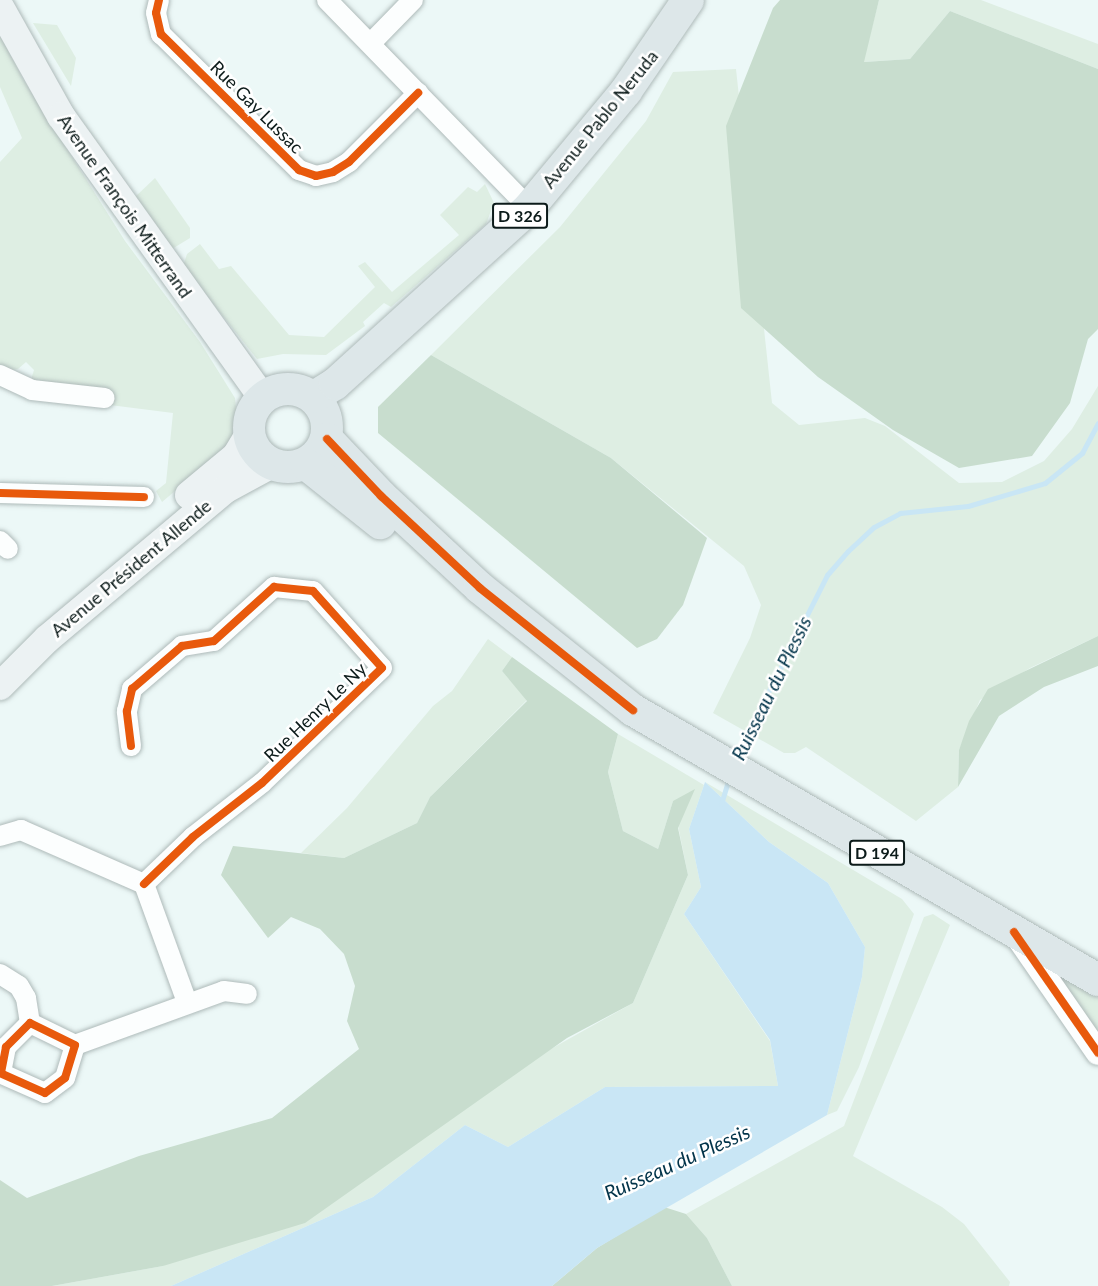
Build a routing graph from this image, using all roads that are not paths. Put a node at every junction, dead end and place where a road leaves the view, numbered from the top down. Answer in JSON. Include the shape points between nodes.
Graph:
{"nodes":[{"id":1,"x":159,"y":0,"type":"edge"},
{"id":2,"x":327,"y":0,"type":"edge"},
{"id":3,"x":413,"y":0,"type":"edge"},
{"id":4,"x":688,"y":0,"type":"edge"},
{"id":5,"x":0,"y":7,"type":"edge"},
{"id":6,"x":371,"y":43,"type":"junction"},
{"id":7,"x":418,"y":93,"type":"junction"},
{"id":8,"x":529,"y":208,"type":"junction"},
{"id":9,"x":0,"y":375,"type":"edge"},
{"id":10,"x":314,"y":397,"type":"junction"},
{"id":11,"x":105,"y":398,"type":"dead end"},
{"id":12,"x":263,"y":398,"type":"junction"},
{"id":13,"x":250,"y":433,"type":"junction"},
{"id":14,"x":327,"y":440,"type":"junction"},
{"id":15,"x":272,"y":464,"type":"junction"},
{"id":16,"x":306,"y":464,"type":"junction"},
{"id":17,"x":0,"y":493,"type":"edge"},
{"id":18,"x":144,"y":497,"type":"dead end"},
{"id":19,"x":0,"y":661,"type":"edge"},
{"id":20,"x":0,"y":686,"type":"edge"},
{"id":21,"x":633,"y":710,"type":"junction"},
{"id":22,"x":131,"y":746,"type":"dead end"},
{"id":23,"x":0,"y":836,"type":"edge"},
{"id":24,"x":144,"y":884,"type":"junction"},
{"id":25,"x":1014,"y":932,"type":"junction"},
{"id":26,"x":0,"y":974,"type":"edge"},
{"id":27,"x":1098,"y":980,"type":"edge"},
{"id":28,"x":247,"y":994,"type":"dead end"},
{"id":29,"x":187,"y":1002,"type":"junction"},
{"id":30,"x":30,"y":1023,"type":"junction"},
{"id":31,"x":75,"y":1045,"type":"junction"},
{"id":32,"x":1098,"y":1053,"type":"edge"},
{"id":33,"x":0,"y":1073,"type":"edge"}],
"edges":[{"from":1,"to":7,"type":"street","name":"Rue Gay Lussac","via":[[156,13],[161,34],[299,170],[316,176],[350,162]]},
{"from":2,"to":6,"type":"street"},
{"from":3,"to":6,"type":"street"},
{"from":4,"to":8,"type":"main road","name":"Avenue Pablo Neruda","number":"D 326","via":[[626,92]]},
{"from":5,"to":12,"type":"main road","name":"Avenue François Mitterrand","via":[[61,116]]},
{"from":6,"to":7,"type":"street"},
{"from":7,"to":8,"type":"street"},
{"from":8,"to":10,"type":"main road","name":"Avenue Pablo Neruda","number":"D 326","via":[[335,384]]},
{"from":9,"to":11,"type":"street","via":[[32,390]]},
{"from":10,"to":12,"type":"main road","via":[[297,389],[279,390]]},
{"from":10,"to":14,"type":"main road","via":[[328,423]]},
{"from":12,"to":13,"type":"main road","via":[[253,410]]},
{"from":13,"to":15,"type":"main road","via":[[258,454]]},
{"from":13,"to":19,"type":"main road","name":"Avenue Président Allende","via":[[236,456]]},
{"from":14,"to":16,"type":"main road"},
{"from":14,"to":21,"type":"main road","number":"D 194","via":[[480,588]]},
{"from":15,"to":16,"type":"main road","via":[[288,469]]},
{"from":15,"to":20,"type":"main road","name":"Avenue Président Allende","via":[[226,489],[47,639]]},
{"from":16,"to":21,"type":"main road","number":"D 194","via":[[329,478],[532,649],[618,708]]},
{"from":17,"to":18,"type":"street"},
{"from":21,"to":25,"type":"main road","number":"D 194"},
{"from":22,"to":24,"type":"street","name":"Rue Henry Le Ny","via":[[127,711],[132,689],[182,645],[214,641],[274,587],[313,591],[382,668],[262,783],[194,837]]},
{"from":23,"to":24,"type":"street","via":[[21,830]]},
{"from":24,"to":29,"type":"street"},
{"from":25,"to":27,"type":"main road","number":"D 194"},
{"from":25,"to":32,"type":"street"},
{"from":26,"to":30,"type":"street","via":[[19,986],[26,998]]},
{"from":28,"to":29,"type":"street","via":[[224,991]]},
{"from":29,"to":31,"type":"street"},
{"from":30,"to":31,"type":"street"},
{"from":30,"to":33,"type":"street","via":[[6,1047]]},
{"from":31,"to":33,"type":"street","via":[[65,1078],[45,1093]]}]}
